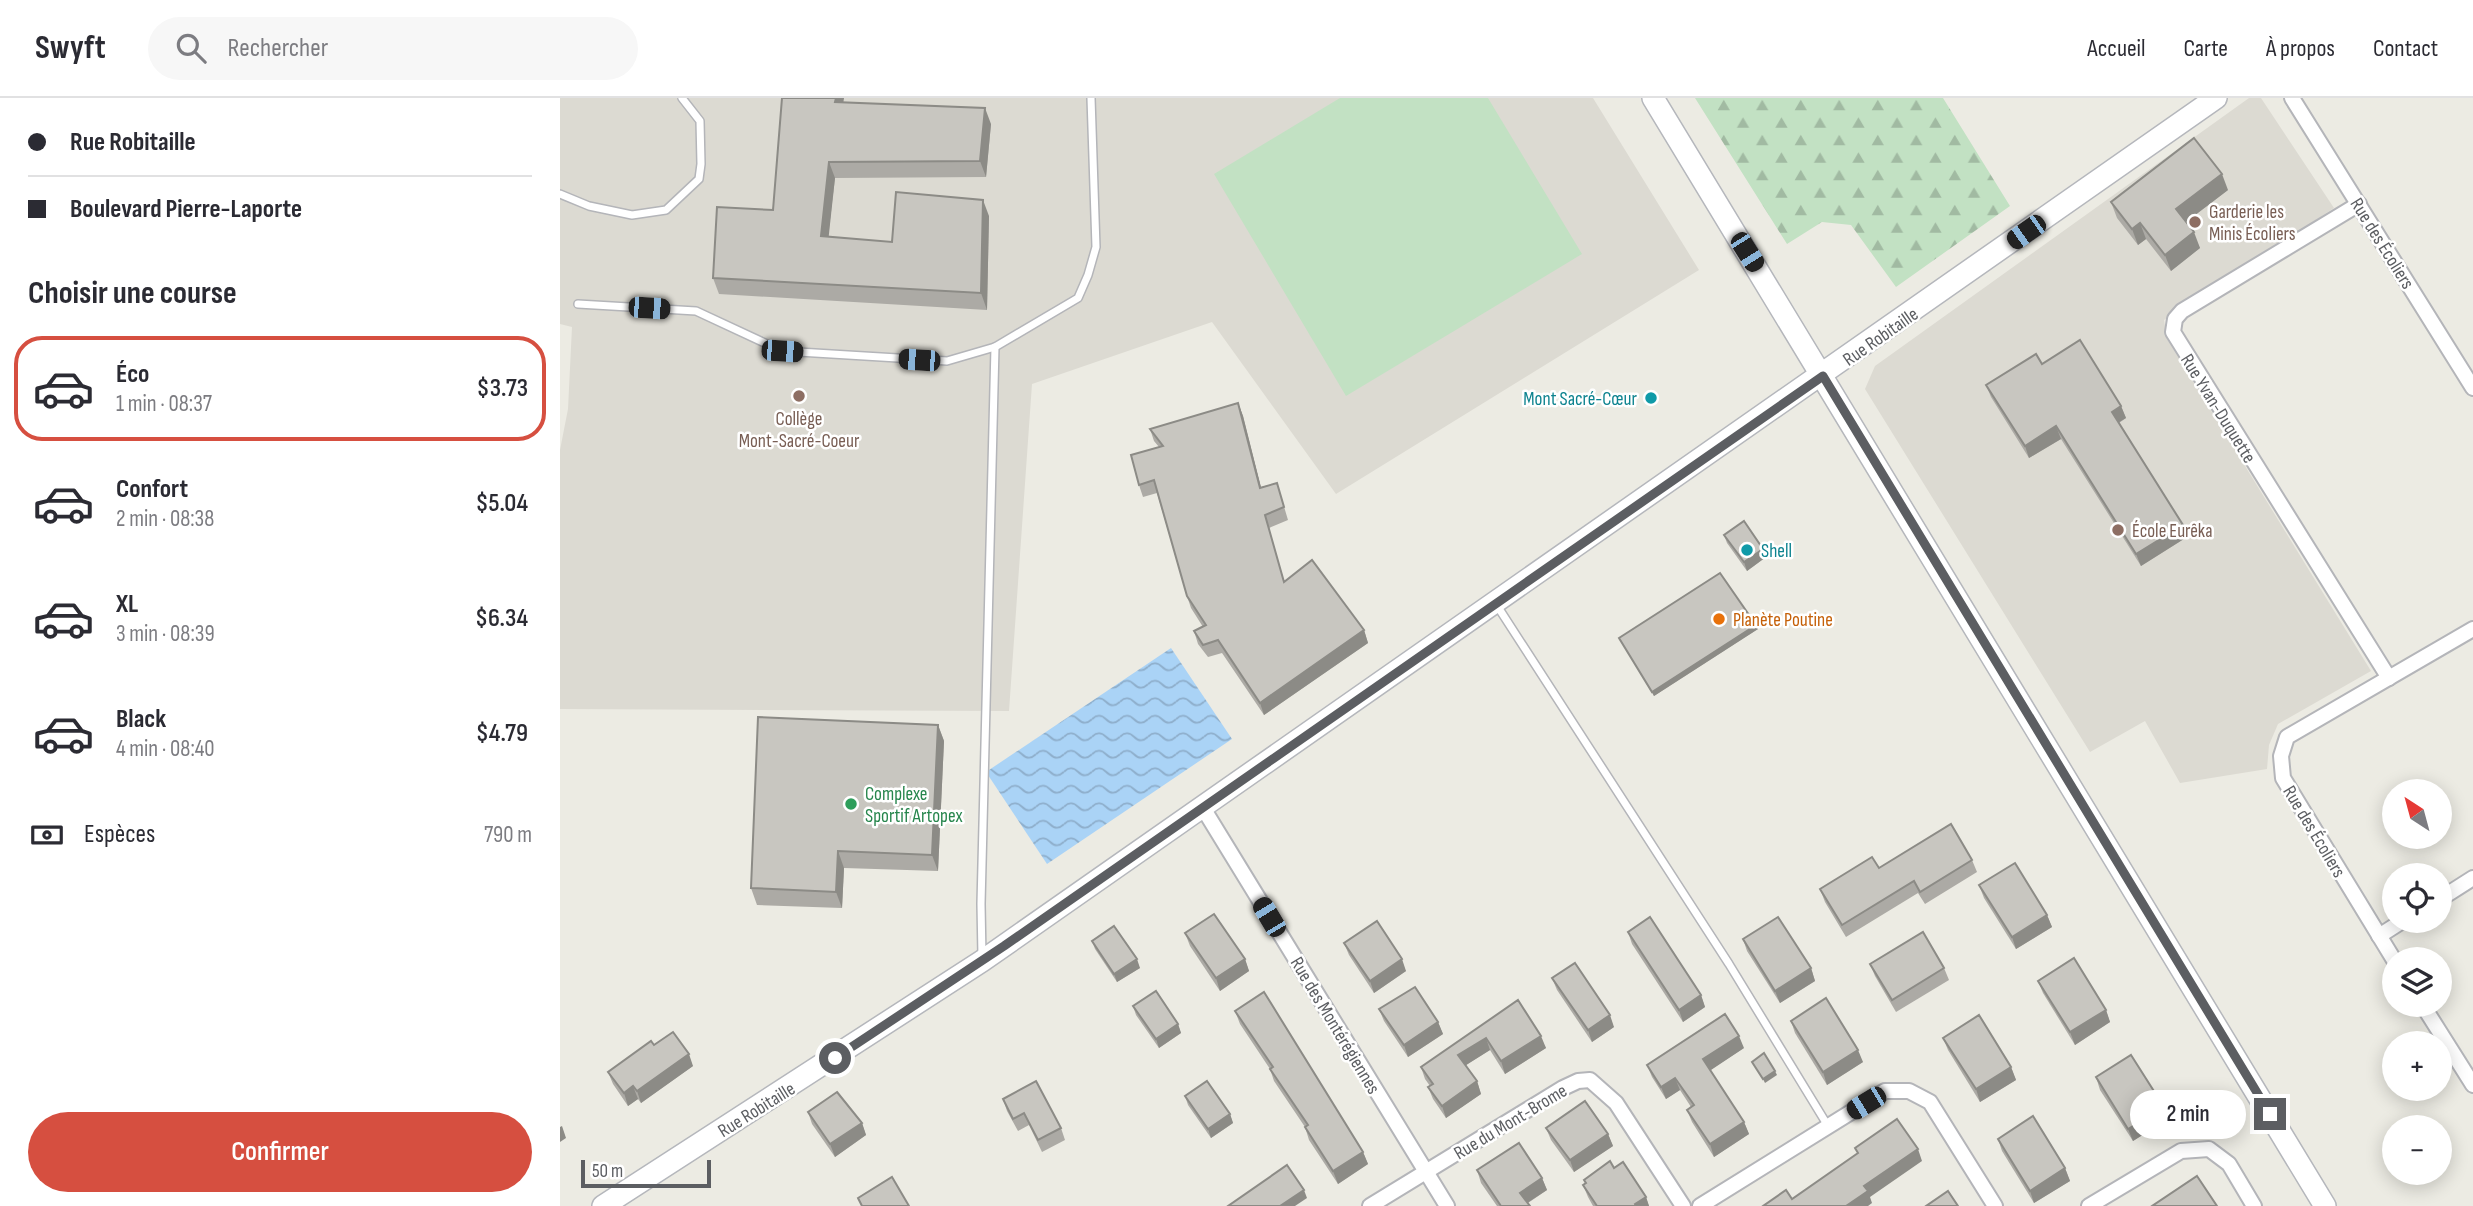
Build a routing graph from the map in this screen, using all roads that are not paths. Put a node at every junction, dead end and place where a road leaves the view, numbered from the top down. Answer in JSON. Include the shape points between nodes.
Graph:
{"nodes":[{"id":1,"x":682,"y":98,"type":"edge"},
{"id":2,"x":1091,"y":98,"type":"edge"},
{"id":3,"x":1653,"y":98,"type":"edge"},
{"id":4,"x":2216,"y":98,"type":"edge"},
{"id":5,"x":2292,"y":98,"type":"edge"},
{"id":6,"x":560,"y":194,"type":"edge"},
{"id":7,"x":2359,"y":204,"type":"junction"},
{"id":8,"x":578,"y":303,"type":"dead end"},
{"id":9,"x":995,"y":347,"type":"junction"},
{"id":10,"x":1823,"y":376,"type":"junction"},
{"id":11,"x":2473,"y":388,"type":"edge"},
{"id":12,"x":1496,"y":604,"type":"junction"},
{"id":13,"x":2473,"y":629,"type":"edge"},
{"id":14,"x":2389,"y":678,"type":"junction"},
{"id":15,"x":1203,"y":808,"type":"junction"},
{"id":16,"x":2473,"y":878,"type":"edge"},
{"id":17,"x":2452,"y":891,"type":"edge"},
{"id":18,"x":2384,"y":933,"type":"edge"},
{"id":19,"x":2379,"y":936,"type":"junction"},
{"id":20,"x":2386,"y":947,"type":"edge"},
{"id":21,"x":982,"y":961,"type":"junction"},
{"id":22,"x":2430,"y":1017,"type":"edge"},
{"id":23,"x":2473,"y":1085,"type":"edge"},
{"id":24,"x":1828,"y":1126,"type":"junction"},
{"id":25,"x":1426,"y":1172,"type":"junction"},
{"id":26,"x":603,"y":1206,"type":"edge"},
{"id":27,"x":1370,"y":1206,"type":"edge"},
{"id":28,"x":1447,"y":1206,"type":"edge"},
{"id":29,"x":1683,"y":1206,"type":"edge"},
{"id":30,"x":1700,"y":1206,"type":"edge"},
{"id":31,"x":1996,"y":1206,"type":"edge"},
{"id":32,"x":2089,"y":1206,"type":"edge"},
{"id":33,"x":2254,"y":1206,"type":"edge"},
{"id":34,"x":2325,"y":1206,"type":"edge"}],
"edges":[{"from":1,"to":6,"type":"lane","via":[[700,121],[699,179],[666,210],[632,215]]},
{"from":2,"to":9,"type":"lane","via":[[1096,247],[1088,275],[1078,298]]},
{"from":3,"to":10,"type":"street"},
{"from":4,"to":10,"type":"street","name":"Rue Robitaille"},
{"from":5,"to":7,"type":"street","name":"Rue des Écoliers"},
{"from":7,"to":11,"type":"street","name":"Rue des Écoliers"},
{"from":7,"to":14,"type":"street","name":"Rue Yvan-Duquette","via":[[2182,311],[2173,332]]},
{"from":8,"to":9,"type":"lane","via":[[696,311],[782,351],[947,361]]},
{"from":9,"to":21,"type":"lane"},
{"from":10,"to":12,"type":"street","name":"Rue Robitaille"},
{"from":10,"to":34,"type":"street"},
{"from":12,"to":15,"type":"street","name":"Rue Robitaille"},
{"from":12,"to":24,"type":"lane"},
{"from":13,"to":14,"type":"street","name":"Rue des Écoliers"},
{"from":14,"to":19,"type":"street","name":"Rue des Écoliers","via":[[2287,737],[2281,756],[2283,778]]},
{"from":15,"to":21,"type":"street","name":"Rue Robitaille"},
{"from":15,"to":25,"type":"street","name":"Rue des Montérégiennes"},
{"from":16,"to":17,"type":"street"},
{"from":18,"to":19,"type":"street"},
{"from":19,"to":20,"type":"street","name":"Rue des Écoliers"},
{"from":21,"to":26,"type":"street","name":"Rue Robitaille"},
{"from":22,"to":23,"type":"street"},
{"from":24,"to":30,"type":"street"},
{"from":24,"to":31,"type":"street","via":[[1885,1091],[1909,1091],[1930,1102]]},
{"from":25,"to":27,"type":"street","name":"Rue du Mont-Brome"},
{"from":25,"to":28,"type":"street","name":"Rue des Montérégiennes"},
{"from":25,"to":29,"type":"street","name":"Rue du Mont-Brome","via":[[1563,1088],[1590,1080],[1616,1103]]},
{"from":32,"to":33,"type":"street","via":[[2181,1151],[2208,1149],[2229,1164]]}]}
